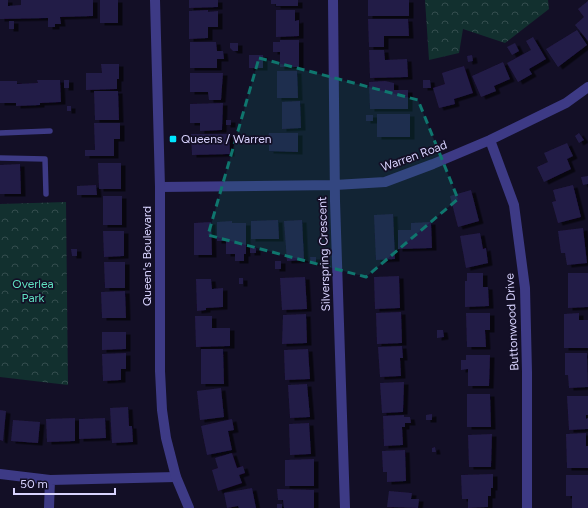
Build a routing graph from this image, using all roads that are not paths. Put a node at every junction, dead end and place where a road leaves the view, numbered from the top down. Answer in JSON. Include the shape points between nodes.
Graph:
{"nodes":[{"id":1,"x":155,"y":0,"type":"edge"},
{"id":2,"x":332,"y":0,"type":"edge"},
{"id":3,"x":588,"y":87,"type":"edge"},
{"id":4,"x":50,"y":131,"type":"dead end"},
{"id":5,"x":0,"y":133,"type":"edge"},
{"id":6,"x":490,"y":140,"type":"junction"},
{"id":7,"x":0,"y":158,"type":"edge"},
{"id":8,"x":336,"y":185,"type":"junction"},
{"id":9,"x":160,"y":187,"type":"junction"},
{"id":10,"x":46,"y":194,"type":"dead end"},
{"id":11,"x":0,"y":474,"type":"edge"},
{"id":12,"x":176,"y":478,"type":"junction"},
{"id":13,"x":50,"y":480,"type":"junction"},
{"id":14,"x":50,"y":508,"type":"edge"},
{"id":15,"x":189,"y":508,"type":"edge"},
{"id":16,"x":345,"y":508,"type":"edge"},
{"id":17,"x":527,"y":508,"type":"edge"}],
"edges":[{"from":1,"to":9,"type":"street","name":"Queen's Boulevard"},
{"from":2,"to":8,"type":"street","name":"Silverspring Crescent"},
{"from":3,"to":6,"type":"street","name":"Warren Road","via":[[566,103]]},
{"from":4,"to":5,"type":"lane"},
{"from":6,"to":8,"type":"street","name":"Warren Road","via":[[385,182]]},
{"from":6,"to":17,"type":"street","name":"Buttonwood Drive","via":[[514,205],[525,288]]},
{"from":7,"to":10,"type":"lane","via":[[44,159]]},
{"from":8,"to":9,"type":"street","name":"Warren Road"},
{"from":8,"to":16,"type":"street","name":"Silverspring Crescent"},
{"from":9,"to":12,"type":"street","name":"Queen's Boulevard","via":[[162,410]]},
{"from":11,"to":13,"type":"street"},
{"from":12,"to":13,"type":"street"},
{"from":12,"to":15,"type":"street","name":"Queen's Boulevard"},
{"from":13,"to":14,"type":"street"}]}
